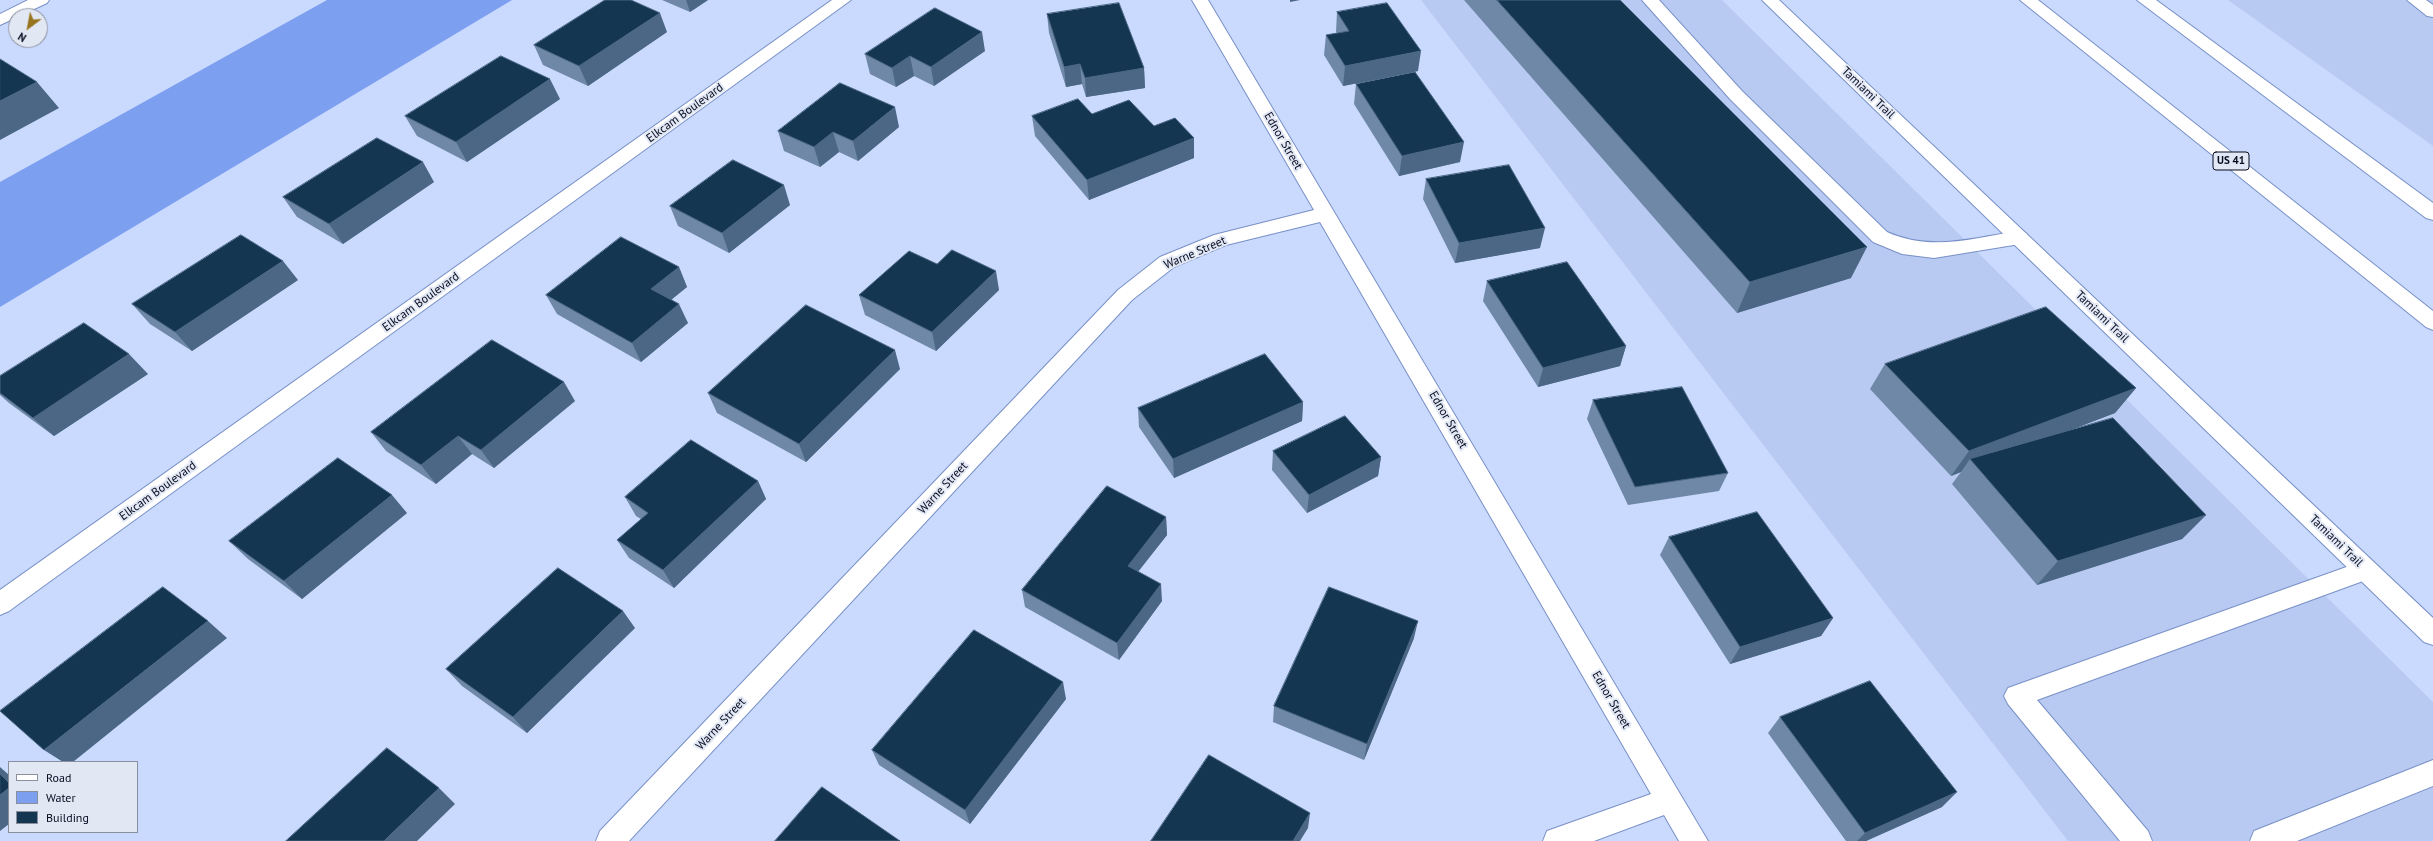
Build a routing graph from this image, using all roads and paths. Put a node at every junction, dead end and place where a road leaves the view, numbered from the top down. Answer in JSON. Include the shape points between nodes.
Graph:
{"nodes":[{"id":1,"x":41,"y":0,"type":"edge"},
{"id":2,"x":843,"y":0,"type":"edge"},
{"id":3,"x":1200,"y":0,"type":"edge"},
{"id":4,"x":1650,"y":0,"type":"edge"},
{"id":5,"x":1770,"y":0,"type":"edge"},
{"id":6,"x":2028,"y":0,"type":"edge"},
{"id":7,"x":2145,"y":0,"type":"edge"},
{"id":8,"x":2414,"y":0,"type":"edge"},
{"id":9,"x":2433,"y":12,"type":"edge"},
{"id":10,"x":0,"y":20,"type":"edge"},
{"id":11,"x":2433,"y":213,"type":"edge"},
{"id":12,"x":1326,"y":214,"type":"junction"},
{"id":13,"x":2019,"y":238,"type":"junction"},
{"id":14,"x":2433,"y":322,"type":"edge"},
{"id":15,"x":2366,"y":570,"type":"junction"},
{"id":16,"x":0,"y":604,"type":"edge"},
{"id":17,"x":2433,"y":634,"type":"edge"},
{"id":18,"x":2433,"y":773,"type":"edge"},
{"id":19,"x":1670,"y":800,"type":"junction"},
{"id":20,"x":610,"y":841,"type":"edge"},
{"id":21,"x":1557,"y":841,"type":"edge"},
{"id":22,"x":1694,"y":841,"type":"edge"},
{"id":23,"x":2138,"y":841,"type":"edge"},
{"id":24,"x":2264,"y":841,"type":"edge"}],
"edges":[{"from":1,"to":10,"type":"street"},
{"from":2,"to":16,"type":"street","name":"Elkcam Boulevard"},
{"from":3,"to":12,"type":"street","name":"Ednor Street"},
{"from":4,"to":13,"type":"street","via":[[1736,95],[1880,237],[1902,247],[1934,251]]},
{"from":5,"to":13,"type":"street","name":"Tamiami Trail"},
{"from":6,"to":14,"type":"street","number":"US 41"},
{"from":7,"to":11,"type":"street"},
{"from":8,"to":9,"type":"street"},
{"from":12,"to":19,"type":"street","name":"Ednor Street"},
{"from":12,"to":20,"type":"street","name":"Warne Street","via":[[1221,240],[1167,262],[1125,295]]},
{"from":13,"to":15,"type":"street","name":"Tamiami Trail"},
{"from":15,"to":17,"type":"street","name":"Tamiami Trail"},
{"from":15,"to":23,"type":"street","via":[[2017,696]]},
{"from":18,"to":24,"type":"street"},
{"from":19,"to":21,"type":"street"},
{"from":19,"to":22,"type":"street","name":"Ednor Street"}]}
